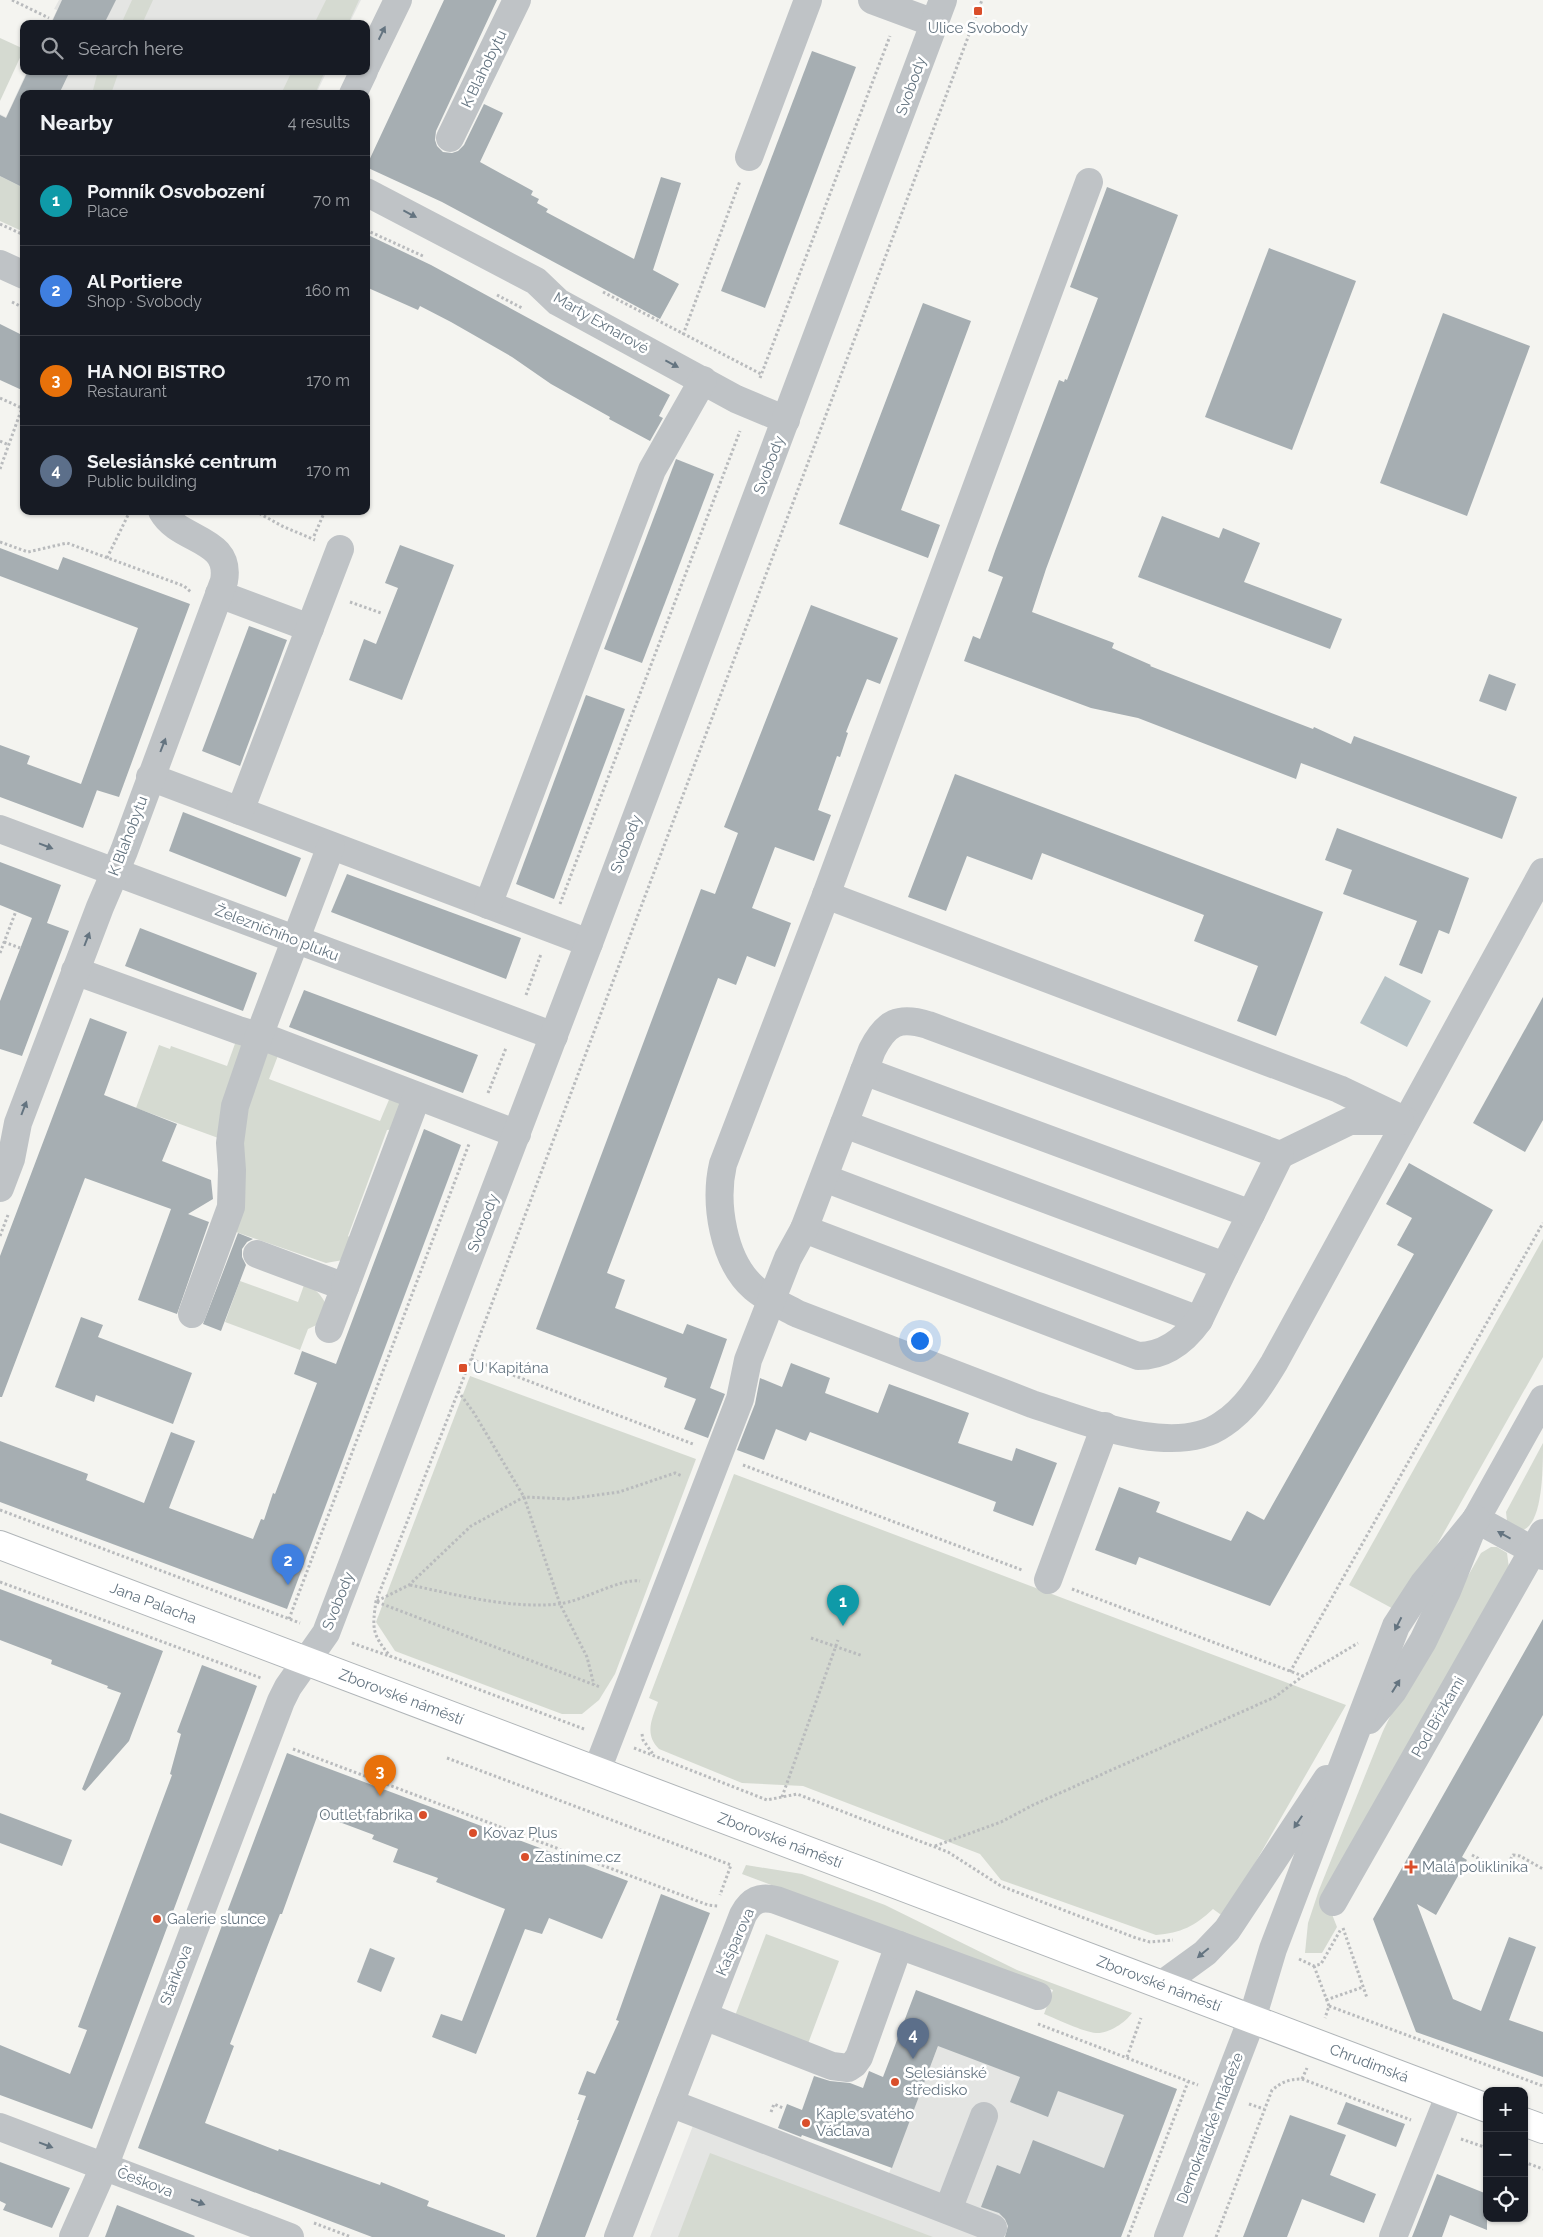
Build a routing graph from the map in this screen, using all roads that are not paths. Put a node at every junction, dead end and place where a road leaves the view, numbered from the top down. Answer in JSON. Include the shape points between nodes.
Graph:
{"nodes":[{"id":1,"x":398,"y":0,"type":"edge"},
{"id":2,"x":517,"y":0,"type":"edge"},
{"id":3,"x":808,"y":0,"type":"edge"},
{"id":4,"x":872,"y":0,"type":"edge"},
{"id":5,"x":939,"y":11,"type":"edge"},
{"id":6,"x":370,"y":58,"type":"edge"},
{"id":7,"x":362,"y":75,"type":"edge"},
{"id":8,"x":355,"y":90,"type":"edge"},
{"id":9,"x":450,"y":138,"type":"dead end"},
{"id":10,"x":749,"y":157,"type":"road end"},
{"id":11,"x":1089,"y":182,"type":"dead end"},
{"id":12,"x":370,"y":194,"type":"edge"},
{"id":13,"x":0,"y":264,"type":"edge"},
{"id":14,"x":20,"y":273,"type":"edge"},
{"id":15,"x":703,"y":380,"type":"junction"},
{"id":16,"x":786,"y":420,"type":"junction"},
{"id":17,"x":164,"y":515,"type":"edge"},
{"id":18,"x":340,"y":549,"type":"road end"},
{"id":19,"x":207,"y":596,"type":"junction"},
{"id":20,"x":310,"y":628,"type":"junction"},
{"id":21,"x":150,"y":778,"type":"junction"},
{"id":22,"x":240,"y":811,"type":"junction"},
{"id":23,"x":0,"y":829,"type":"edge"},
{"id":24,"x":331,"y":846,"type":"junction"},
{"id":25,"x":115,"y":872,"type":"junction"},
{"id":26,"x":1543,"y":872,"type":"edge"},
{"id":27,"x":826,"y":896,"type":"junction"},
{"id":28,"x":488,"y":905,"type":"junction"},
{"id":29,"x":295,"y":940,"type":"junction"},
{"id":30,"x":589,"y":944,"type":"junction"},
{"id":31,"x":75,"y":971,"type":"junction"},
{"id":32,"x":259,"y":1036,"type":"junction"},
{"id":33,"x":554,"y":1036,"type":"junction"},
{"id":34,"x":864,"y":1072,"type":"junction"},
{"id":35,"x":417,"y":1096,"type":"junction"},
{"id":36,"x":1406,"y":1121,"type":"junction"},
{"id":37,"x":844,"y":1124,"type":"junction"},
{"id":38,"x":8,"y":1130,"type":"edge"},
{"id":39,"x":517,"y":1134,"type":"junction"},
{"id":40,"x":1280,"y":1155,"type":"junction"},
{"id":41,"x":824,"y":1178,"type":"junction"},
{"id":42,"x":0,"y":1188,"type":"edge"},
{"id":43,"x":1251,"y":1214,"type":"junction"},
{"id":44,"x":804,"y":1229,"type":"junction"},
{"id":45,"x":257,"y":1254,"type":"dead end"},
{"id":46,"x":1225,"y":1266,"type":"junction"},
{"id":47,"x":345,"y":1287,"type":"junction"},
{"id":48,"x":772,"y":1301,"type":"junction"},
{"id":49,"x":192,"y":1314,"type":"dead end"},
{"id":50,"x":1199,"y":1320,"type":"junction"},
{"id":51,"x":329,"y":1329,"type":"dead end"},
{"id":52,"x":1543,"y":1400,"type":"edge"},
{"id":53,"x":1105,"y":1426,"type":"junction"},
{"id":54,"x":1476,"y":1519,"type":"junction"},
{"id":55,"x":0,"y":1545,"type":"edge"},
{"id":56,"x":1540,"y":1546,"type":"edge"},
{"id":57,"x":1048,"y":1580,"type":"road end"},
{"id":58,"x":308,"y":1661,"type":"junction"},
{"id":59,"x":1355,"y":1738,"type":"junction"},
{"id":60,"x":598,"y":1770,"type":"junction"},
{"id":61,"x":1333,"y":1902,"type":"road end"},
{"id":62,"x":899,"y":1945,"type":"junction"},
{"id":63,"x":1160,"y":1985,"type":"junction"},
{"id":64,"x":1038,"y":1996,"type":"dead end"},
{"id":65,"x":704,"y":2016,"type":"junction"},
{"id":66,"x":1252,"y":2020,"type":"junction"},
{"id":67,"x":1450,"y":2094,"type":"junction"},
{"id":68,"x":670,"y":2103,"type":"junction"},
{"id":69,"x":1483,"y":2106,"type":"edge"},
{"id":70,"x":984,"y":2116,"type":"dead end"},
{"id":71,"x":1528,"y":2123,"type":"edge"},
{"id":72,"x":0,"y":2127,"type":"edge"},
{"id":73,"x":1543,"y":2129,"type":"edge"},
{"id":74,"x":104,"y":2167,"type":"junction"},
{"id":75,"x":948,"y":2210,"type":"junction"},
{"id":76,"x":993,"y":2228,"type":"dead end"},
{"id":77,"x":73,"y":2237,"type":"edge"},
{"id":78,"x":290,"y":2237,"type":"edge"},
{"id":79,"x":618,"y":2237,"type":"edge"},
{"id":80,"x":1168,"y":2237,"type":"edge"},
{"id":81,"x":1393,"y":2237,"type":"edge"}],
"edges":[{"from":6,"to":1,"type":"street","one_way":true},
{"from":2,"to":9,"type":"street","name":"K Blahobytu"},
{"from":3,"to":10,"type":"street"},
{"from":4,"to":5,"type":"street","name":"Svobody","via":[[899,10]]},
{"from":5,"to":16,"type":"street","name":"Svobody"},
{"from":7,"to":8,"type":"street"},
{"from":11,"to":27,"type":"street"},
{"from":12,"to":15,"type":"street","name":"Marty Exnarové","one_way":true,"via":[[536,282],[558,302]]},
{"from":13,"to":14,"type":"street"},
{"from":15,"to":16,"type":"street","name":"Marty Exnarové","via":[[749,406]]},
{"from":15,"to":28,"type":"street","via":[[652,470]]},
{"from":16,"to":30,"type":"street","name":"Svobody"},
{"from":17,"to":19,"type":"street","name":"K Blahobytu","via":[[167,520],[216,549],[224,559],[226,569]]},
{"from":18,"to":20,"type":"street"},
{"from":19,"to":20,"type":"street"},
{"from":21,"to":19,"type":"street","name":"K Blahobytu","one_way":true},
{"from":20,"to":22,"type":"street"},
{"from":21,"to":22,"type":"street"},
{"from":21,"to":25,"type":"street","name":"K Blahobytu"},
{"from":22,"to":24,"type":"street"},
{"from":23,"to":25,"type":"street","name":"Železničního pluku","one_way":true},
{"from":24,"to":28,"type":"street"},
{"from":24,"to":29,"type":"street"},
{"from":25,"to":29,"type":"street","name":"Železničního pluku"},
{"from":31,"to":25,"type":"street","name":"K Blahobytu","one_way":true},
{"from":26,"to":36,"type":"street"},
{"from":27,"to":36,"type":"street","via":[[1339,1089]]},
{"from":27,"to":48,"type":"street","via":[[720,1179],[721,1220],[735,1261],[752,1286]]},
{"from":28,"to":30,"type":"street"},
{"from":29,"to":32,"type":"street"},
{"from":29,"to":33,"type":"street","name":"Železničního pluku"},
{"from":30,"to":33,"type":"street","name":"Svobody"},
{"from":31,"to":32,"type":"street"},
{"from":38,"to":31,"type":"street","name":"K Blahobytu","one_way":true,"via":[[18,1123]]},
{"from":32,"to":35,"type":"street"},
{"from":32,"to":49,"type":"street","via":[[235,1106],[230,1143],[230,1207]]},
{"from":33,"to":39,"type":"street","name":"Svobody"},
{"from":34,"to":37,"type":"street"},
{"from":34,"to":40,"type":"street","via":[[879,1036],[887,1028],[895,1022],[917,1021]]},
{"from":34,"to":43,"type":"street"},
{"from":35,"to":39,"type":"street"},
{"from":35,"to":47,"type":"street"},
{"from":36,"to":40,"type":"street","via":[[1350,1121]]},
{"from":36,"to":53,"type":"street","via":[[1274,1363],[1247,1403],[1222,1426],[1188,1437],[1156,1437]]},
{"from":37,"to":41,"type":"street"},
{"from":37,"to":46,"type":"street"},
{"from":38,"to":42,"type":"street","name":"K Blahobytu","via":[[11,1159]]},
{"from":39,"to":58,"type":"street","name":"Svobody","via":[[326,1633]]},
{"from":40,"to":43,"type":"street"},
{"from":41,"to":44,"type":"street"},
{"from":41,"to":50,"type":"street"},
{"from":43,"to":46,"type":"street"},
{"from":44,"to":48,"type":"street","via":[[788,1258]]},
{"from":44,"to":50,"type":"street","via":[[1138,1356],[1149,1356],[1173,1347]]},
{"from":45,"to":47,"type":"street"},
{"from":46,"to":50,"type":"street"},
{"from":47,"to":51,"type":"street"},
{"from":48,"to":53,"type":"street","via":[[798,1314],[1032,1404]]},
{"from":48,"to":60,"type":"street","via":[[748,1360],[740,1399]]},
{"from":52,"to":54,"type":"street"},
{"from":53,"to":57,"type":"street"},
{"from":56,"to":54,"type":"street","one_way":true},
{"from":54,"to":59,"type":"street","via":[[1423,1641],[1393,1692]]},
{"from":55,"to":58,"type":"main road","name":"Jana Palacha"},
{"from":56,"to":61,"type":"street","name":"Pod Břízkami"},
{"from":58,"to":60,"type":"main road","name":"Zborovské náměstí"},
{"from":58,"to":74,"type":"street","name":"Staňkova","via":[[288,1688],[265,1738]]},
{"from":59,"to":63,"type":"street","one_way":true,"via":[[1227,1930],[1204,1953]]},
{"from":59,"to":66,"type":"street","via":[[1273,1949]]},
{"from":60,"to":63,"type":"main road","name":"Zborovské náměstí"},
{"from":62,"to":64,"type":"street","name":"Kašparova"},
{"from":62,"to":65,"type":"street","name":"Kašparova","via":[[776,1900],[756,1900],[743,1915]]},
{"from":62,"to":65,"type":"street","via":[[858,2057],[848,2068],[832,2066]]},
{"from":63,"to":66,"type":"main road","name":"Zborovské náměstí"},
{"from":65,"to":68,"type":"street","name":"Kašparova"},
{"from":66,"to":67,"type":"main road","name":"Chrudimská"},
{"from":66,"to":80,"type":"street","name":"Demokratické mládeže"},
{"from":67,"to":69,"type":"main road","name":"Chrudimská"},
{"from":67,"to":81,"type":"street"},
{"from":68,"to":75,"type":"street"},
{"from":68,"to":79,"type":"street","name":"Kašparova"},
{"from":70,"to":75,"type":"street"},
{"from":71,"to":73,"type":"main road"},
{"from":72,"to":74,"type":"street","name":"Češkova","one_way":true},
{"from":74,"to":77,"type":"street","name":"Staňkova"},
{"from":74,"to":78,"type":"street","name":"Češkova","one_way":true},
{"from":75,"to":76,"type":"street"}]}
